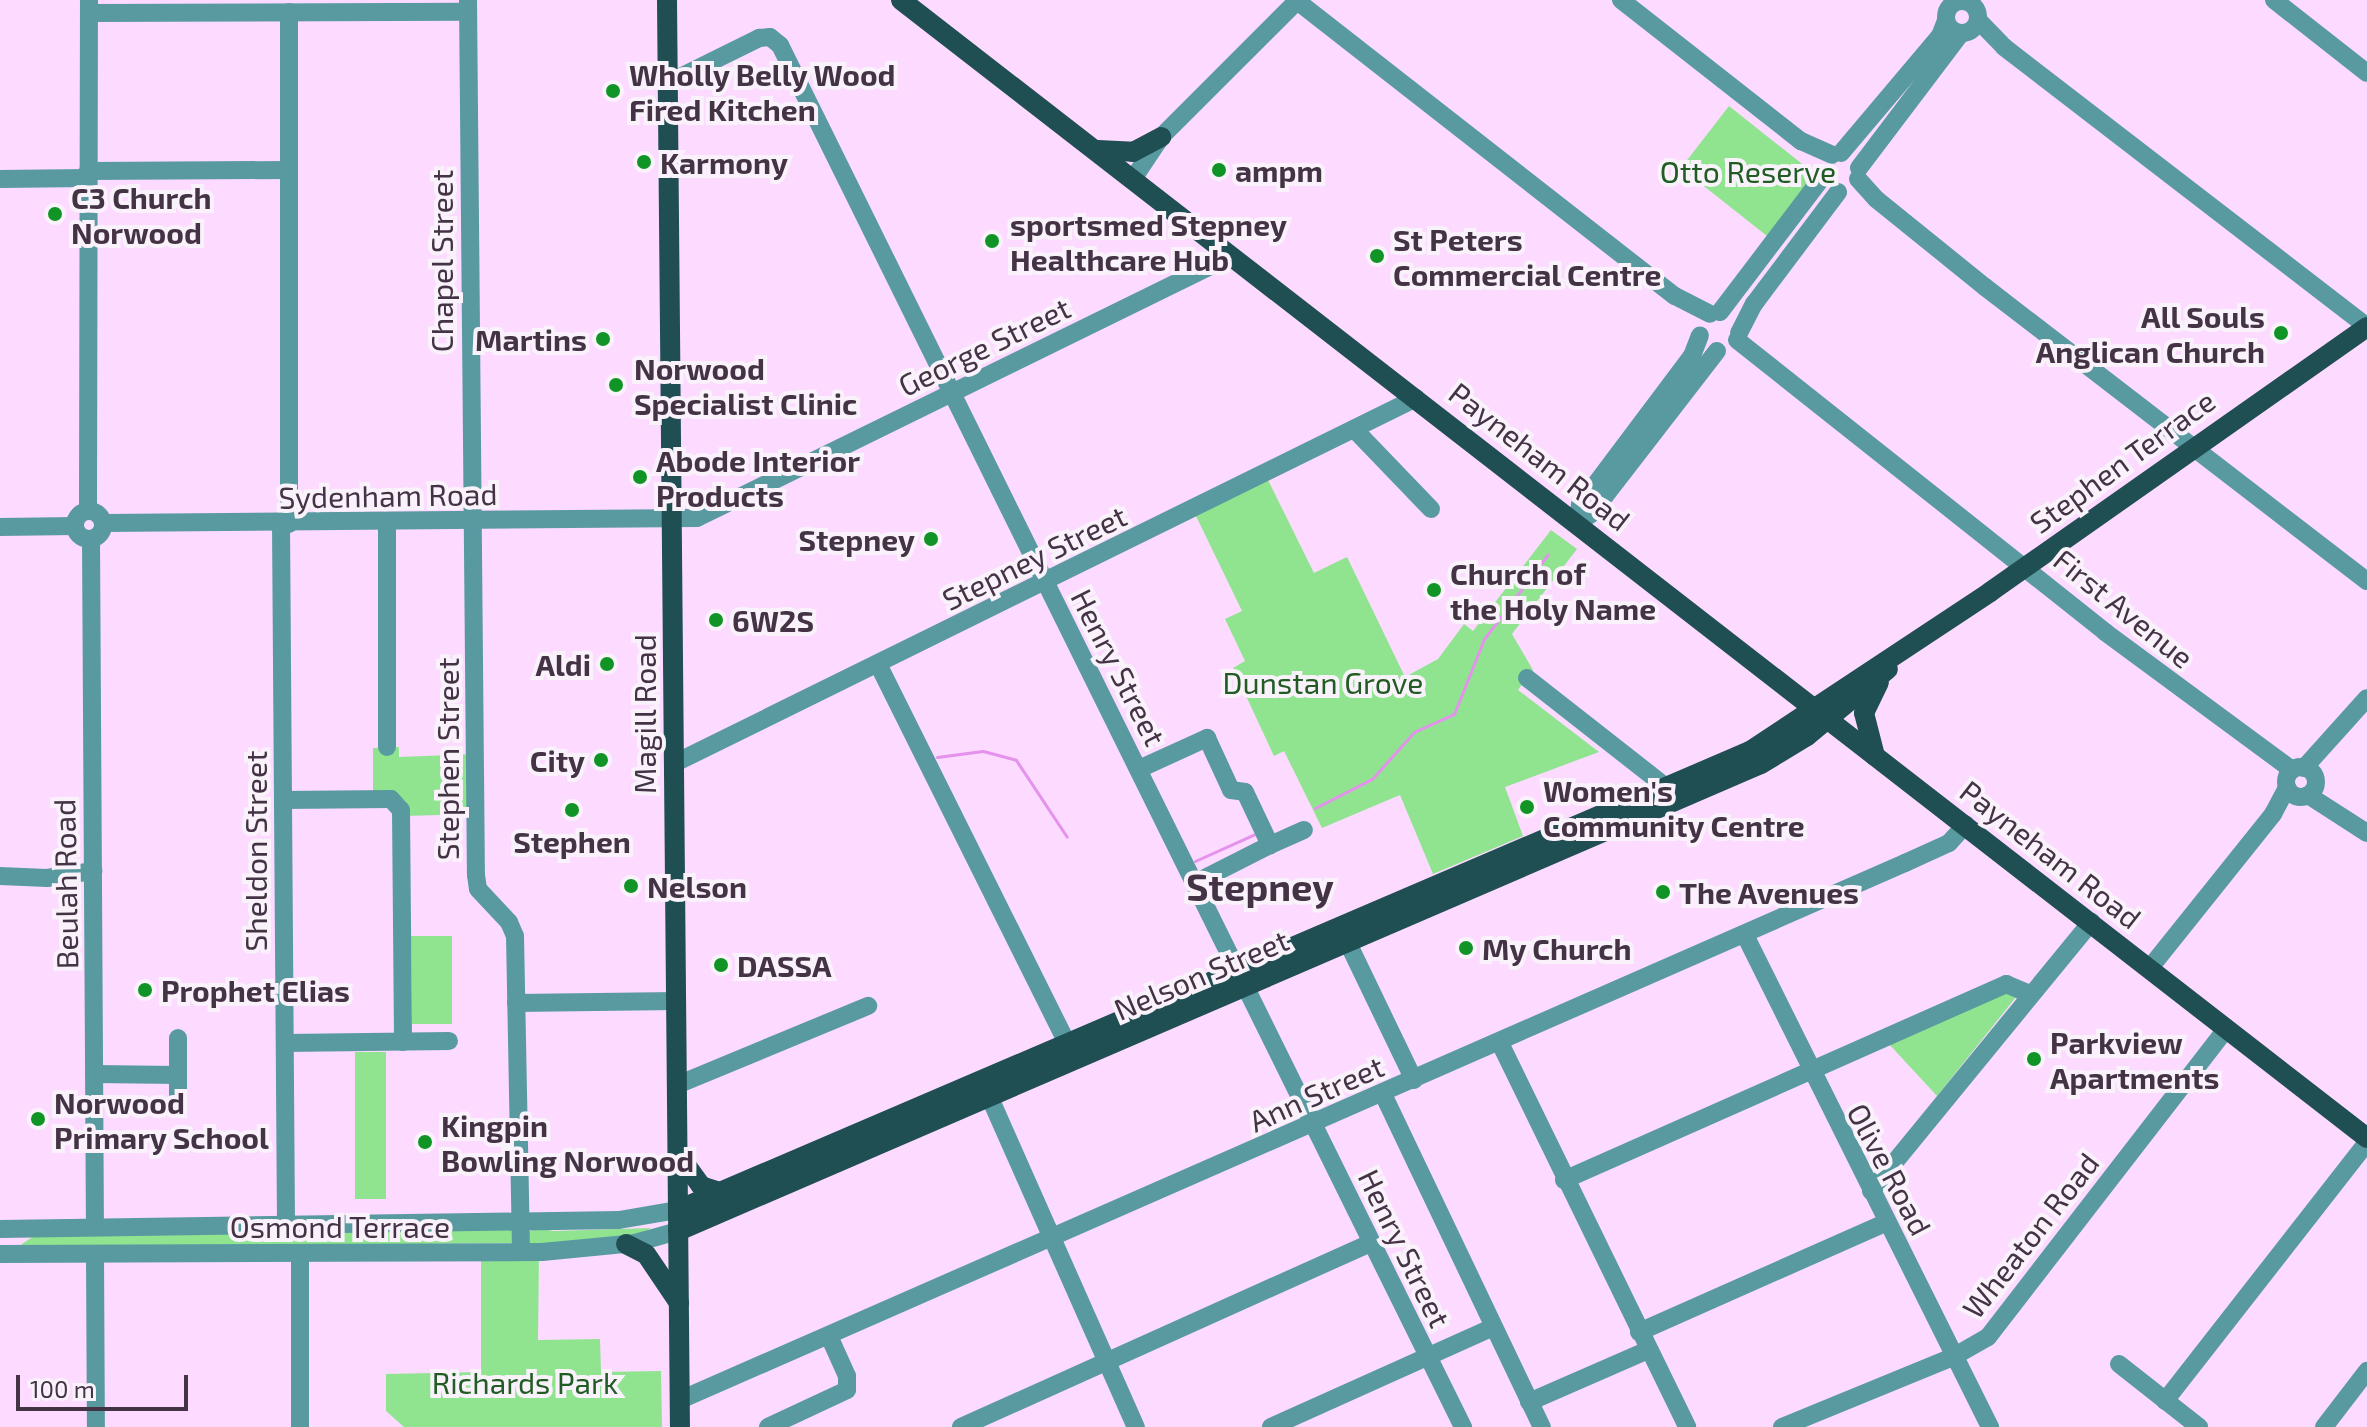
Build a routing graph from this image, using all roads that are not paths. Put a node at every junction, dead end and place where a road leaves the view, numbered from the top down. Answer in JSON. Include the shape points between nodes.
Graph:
{"nodes":[{"id":1,"x":667,"y":0,"type":"edge"},
{"id":2,"x":901,"y":0,"type":"edge"},
{"id":3,"x":1621,"y":0,"type":"edge"},
{"id":4,"x":2274,"y":0,"type":"edge"},
{"id":5,"x":1298,"y":1,"type":"edge"},
{"id":6,"x":89,"y":6,"type":"edge"},
{"id":7,"x":468,"y":6,"type":"edge"},
{"id":8,"x":1961,"y":11,"type":"edge"},
{"id":9,"x":289,"y":12,"type":"junction"},
{"id":10,"x":2367,"y":73,"type":"edge"},
{"id":11,"x":668,"y":83,"type":"junction"},
{"id":12,"x":1161,"y":137,"type":"junction"},
{"id":13,"x":1094,"y":149,"type":"junction"},
{"id":14,"x":1829,"y":163,"type":"junction"},
{"id":15,"x":289,"y":170,"type":"junction"},
{"id":16,"x":88,"y":174,"type":"junction"},
{"id":17,"x":0,"y":179,"type":"edge"},
{"id":18,"x":1133,"y":179,"type":"junction"},
{"id":19,"x":1851,"y":182,"type":"junction"},
{"id":20,"x":1231,"y":256,"type":"junction"},
{"id":21,"x":1708,"y":322,"type":"junction"},
{"id":22,"x":2367,"y":327,"type":"edge"},
{"id":23,"x":1731,"y":343,"type":"junction"},
{"id":24,"x":950,"y":394,"type":"junction"},
{"id":25,"x":1416,"y":398,"type":"junction"},
{"id":26,"x":1354,"y":429,"type":"junction"},
{"id":27,"x":2193,"y":446,"type":"junction"},
{"id":28,"x":1431,"y":509,"type":"dead end"},
{"id":29,"x":96,"y":517,"type":"junction"},
{"id":30,"x":673,"y":520,"type":"junction"},
{"id":31,"x":471,"y":522,"type":"junction"},
{"id":32,"x":387,"y":523,"type":"junction"},
{"id":33,"x":1578,"y":523,"type":"junction"},
{"id":34,"x":285,"y":524,"type":"junction"},
{"id":35,"x":75,"y":526,"type":"junction"},
{"id":36,"x":0,"y":527,"type":"edge"},
{"id":37,"x":91,"y":539,"type":"junction"},
{"id":38,"x":2027,"y":566,"type":"junction"},
{"id":39,"x":2367,"y":581,"type":"edge"},
{"id":40,"x":1046,"y":583,"type":"junction"},
{"id":41,"x":1913,"y":643,"type":"junction"},
{"id":42,"x":878,"y":664,"type":"junction"},
{"id":43,"x":1884,"y":673,"type":"junction"},
{"id":44,"x":1527,"y":678,"type":"dead end"},
{"id":45,"x":2367,"y":698,"type":"edge"},
{"id":46,"x":1820,"y":714,"type":"junction"},
{"id":47,"x":387,"y":747,"type":"dead end"},
{"id":48,"x":1875,"y":756,"type":"junction"},
{"id":49,"x":675,"y":763,"type":"junction"},
{"id":50,"x":1139,"y":769,"type":"junction"},
{"id":51,"x":2300,"y":782,"type":"junction"},
{"id":52,"x":1671,"y":794,"type":"junction"},
{"id":53,"x":283,"y":800,"type":"junction"},
{"id":54,"x":1966,"y":824,"type":"junction"},
{"id":55,"x":1304,"y":830,"type":"dead end"},
{"id":56,"x":2367,"y":833,"type":"edge"},
{"id":57,"x":1270,"y":845,"type":"junction"},
{"id":58,"x":93,"y":871,"type":"junction"},
{"id":59,"x":0,"y":876,"type":"edge"},
{"id":60,"x":1195,"y":883,"type":"junction"},
{"id":61,"x":2091,"y":922,"type":"junction"},
{"id":62,"x":1344,"y":935,"type":"junction"},
{"id":63,"x":1745,"y":935,"type":"junction"},
{"id":64,"x":2149,"y":969,"type":"junction"},
{"id":65,"x":1243,"y":979,"type":"junction"},
{"id":66,"x":2030,"y":994,"type":"junction"},
{"id":67,"x":677,"y":1001,"type":"junction"},
{"id":68,"x":516,"y":1003,"type":"junction"},
{"id":69,"x":868,"y":1006,"type":"dead end"},
{"id":70,"x":2226,"y":1029,"type":"junction"},
{"id":71,"x":178,"y":1038,"type":"dead end"},
{"id":72,"x":449,"y":1041,"type":"dead end"},
{"id":73,"x":403,"y":1042,"type":"junction"},
{"id":74,"x":285,"y":1043,"type":"junction"},
{"id":75,"x":1500,"y":1043,"type":"junction"},
{"id":76,"x":1072,"y":1053,"type":"junction"},
{"id":77,"x":1808,"y":1071,"type":"junction"},
{"id":78,"x":94,"y":1074,"type":"junction"},
{"id":79,"x":178,"y":1075,"type":"junction"},
{"id":80,"x":1414,"y":1080,"type":"junction"},
{"id":81,"x":677,"y":1085,"type":"junction"},
{"id":82,"x":1383,"y":1094,"type":"junction"},
{"id":83,"x":990,"y":1098,"type":"junction"},
{"id":84,"x":178,"y":1103,"type":"dead end"},
{"id":85,"x":1313,"y":1124,"type":"junction"},
{"id":86,"x":2367,"y":1140,"type":"edge"},
{"id":87,"x":678,"y":1154,"type":"junction"},
{"id":88,"x":1564,"y":1180,"type":"junction"},
{"id":89,"x":1871,"y":1191,"type":"junction"},
{"id":90,"x":726,"y":1194,"type":"junction"},
{"id":91,"x":678,"y":1220,"type":"junction"},
{"id":92,"x":520,"y":1222,"type":"junction"},
{"id":93,"x":1887,"y":1222,"type":"junction"},
{"id":94,"x":286,"y":1225,"type":"junction"},
{"id":95,"x":95,"y":1227,"type":"junction"},
{"id":96,"x":0,"y":1229,"type":"edge"},
{"id":97,"x":1051,"y":1239,"type":"junction"},
{"id":98,"x":1371,"y":1243,"type":"junction"},
{"id":99,"x":626,"y":1244,"type":"junction"},
{"id":100,"x":521,"y":1252,"type":"junction"},
{"id":101,"x":300,"y":1253,"type":"junction"},
{"id":102,"x":0,"y":1254,"type":"edge"},
{"id":103,"x":95,"y":1255,"type":"junction"},
{"id":104,"x":679,"y":1303,"type":"junction"},
{"id":105,"x":1493,"y":1327,"type":"junction"},
{"id":106,"x":1639,"y":1332,"type":"junction"},
{"id":107,"x":829,"y":1336,"type":"junction"},
{"id":108,"x":1648,"y":1350,"type":"junction"},
{"id":109,"x":1428,"y":1357,"type":"junction"},
{"id":110,"x":1953,"y":1357,"type":"junction"},
{"id":111,"x":1107,"y":1360,"type":"junction"},
{"id":112,"x":2119,"y":1364,"type":"dead end"},
{"id":113,"x":2367,"y":1371,"type":"edge"},
{"id":114,"x":680,"y":1400,"type":"junction"},
{"id":115,"x":2165,"y":1401,"type":"junction"},
{"id":116,"x":1529,"y":1402,"type":"junction"},
{"id":117,"x":96,"y":1427,"type":"edge"},
{"id":118,"x":300,"y":1427,"type":"edge"},
{"id":119,"x":680,"y":1427,"type":"edge"},
{"id":120,"x":768,"y":1427,"type":"edge"},
{"id":121,"x":961,"y":1427,"type":"edge"},
{"id":122,"x":1136,"y":1427,"type":"edge"},
{"id":123,"x":1271,"y":1427,"type":"edge"},
{"id":124,"x":1463,"y":1427,"type":"edge"},
{"id":125,"x":1542,"y":1427,"type":"edge"},
{"id":126,"x":1687,"y":1427,"type":"edge"},
{"id":127,"x":1782,"y":1427,"type":"edge"},
{"id":128,"x":1990,"y":1427,"type":"edge"},
{"id":129,"x":2199,"y":1427,"type":"edge"},
{"id":130,"x":2324,"y":1427,"type":"edge"}],
"edges":[{"from":1,"to":11,"type":"main road","name":"Magill Road"},
{"from":2,"to":13,"type":"main road","name":"Payneham Road"},
{"from":3,"to":14,"type":"street"},
{"from":4,"to":10,"type":"street"},
{"from":5,"to":12,"type":"street"},
{"from":5,"to":21,"type":"street"},
{"from":6,"to":9,"type":"street"},
{"from":6,"to":16,"type":"street"},
{"from":7,"to":9,"type":"street"},
{"from":7,"to":31,"type":"street","name":"Chapel Street"},
{"from":8,"to":14,"type":"street"},
{"from":8,"to":19,"type":"street"},
{"from":8,"to":22,"type":"street"},
{"from":9,"to":15,"type":"street","name":"Sheldon Street"},
{"from":11,"to":24,"type":"street","name":"Henry Street","via":[[759,38],[776,40]]},
{"from":11,"to":30,"type":"main road","name":"Magill Road"},
{"from":12,"to":13,"type":"main road","via":[[1133,152]]},
{"from":12,"to":18,"type":"street"},
{"from":13,"to":18,"type":"main road","name":"Payneham Road"},
{"from":14,"to":19,"type":"street"},
{"from":14,"to":19,"type":"street"},
{"from":14,"to":21,"type":"street"},
{"from":15,"to":16,"type":"street"},
{"from":15,"to":34,"type":"street","name":"Sheldon Street"},
{"from":16,"to":17,"type":"street"},
{"from":16,"to":29,"type":"street"},
{"from":18,"to":20,"type":"main road","name":"Payneham Road"},
{"from":19,"to":23,"type":"street","via":[[1754,304]]},
{"from":19,"to":27,"type":"street"},
{"from":20,"to":24,"type":"street","name":"George Street"},
{"from":20,"to":25,"type":"main road","name":"Payneham Road"},
{"from":21,"to":23,"type":"street","via":[[1704,345]]},
{"from":21,"to":23,"type":"street","via":[[1734,318]]},
{"from":21,"to":33,"type":"street","via":[[1692,356],[1580,505]]},
{"from":22,"to":27,"type":"main road","name":"Stephen Terrace"},
{"from":23,"to":33,"type":"street","via":[[1591,514]]},
{"from":23,"to":38,"type":"street","name":"First Avenue"},
{"from":24,"to":30,"type":"street","name":"George Street","via":[[712,513]]},
{"from":24,"to":40,"type":"street","name":"Henry Street"},
{"from":25,"to":26,"type":"street","name":"Stepney Street"},
{"from":25,"to":33,"type":"main road","name":"Payneham Road"},
{"from":26,"to":28,"type":"street"},
{"from":26,"to":40,"type":"street","name":"Stepney Street"},
{"from":27,"to":38,"type":"main road","name":"Stephen Terrace"},
{"from":27,"to":39,"type":"street"},
{"from":29,"to":34,"type":"street","name":"Sydenham Road"},
{"from":29,"to":35,"type":"street","via":[[80,515]]},
{"from":29,"to":37,"type":"street","via":[[99,536]]},
{"from":30,"to":31,"type":"street","name":"Sydenham Road"},
{"from":30,"to":49,"type":"main road","name":"Magill Road"},
{"from":31,"to":32,"type":"street","name":"Sydenham Road"},
{"from":31,"to":68,"type":"street","name":"Stephen Street","via":[[476,883],[515,936]]},
{"from":32,"to":34,"type":"street","name":"Sydenham Road"},
{"from":32,"to":47,"type":"street"},
{"from":33,"to":46,"type":"main road","name":"Payneham Road"},
{"from":34,"to":53,"type":"street","name":"Sheldon Street"},
{"from":35,"to":36,"type":"street"},
{"from":35,"to":37,"type":"street","via":[[82,538]]},
{"from":37,"to":58,"type":"street","name":"Beulah Road"},
{"from":38,"to":41,"type":"main road","name":"Stephen Terrace"},
{"from":38,"to":51,"type":"street","name":"First Avenue"},
{"from":40,"to":42,"type":"street","name":"Stepney Street"},
{"from":40,"to":50,"type":"street","name":"Henry Street"},
{"from":41,"to":43,"type":"main road","name":"Stephen Terrace"},
{"from":41,"to":46,"type":"main road","name":"Stephen Terrace"},
{"from":42,"to":49,"type":"street","name":"Stepney Street"},
{"from":42,"to":76,"type":"street"},
{"from":43,"to":46,"type":"main road","name":"Stephen Terrace"},
{"from":43,"to":48,"type":"main road","via":[[1864,713]]},
{"from":44,"to":52,"type":"street"},
{"from":45,"to":51,"type":"street"},
{"from":46,"to":48,"type":"main road","name":"Payneham Road"},
{"from":46,"to":52,"type":"main road","name":"Nelson Street","via":[[1761,764]]},
{"from":48,"to":54,"type":"main road","name":"Payneham Road"},
{"from":49,"to":67,"type":"main road","name":"Magill Road"},
{"from":50,"to":57,"type":"street","via":[[1207,738],[1231,790],[1245,792]]},
{"from":50,"to":60,"type":"street","name":"Henry Street"},
{"from":51,"to":56,"type":"street","name":"First Avenue"},
{"from":51,"to":64,"type":"street"},
{"from":52,"to":62,"type":"main road","name":"Nelson Street"},
{"from":53,"to":73,"type":"street","via":[[391,799],[401,810]]},
{"from":53,"to":74,"type":"street","name":"Sheldon Street"},
{"from":54,"to":61,"type":"main road","name":"Payneham Road"},
{"from":54,"to":63,"type":"street","name":"Ann Street","via":[[1949,843]]},
{"from":55,"to":57,"type":"street"},
{"from":57,"to":60,"type":"street"},
{"from":58,"to":59,"type":"street","via":[[47,878]]},
{"from":58,"to":78,"type":"street","name":"Beulah Road"},
{"from":60,"to":65,"type":"street","name":"Henry Street"},
{"from":61,"to":64,"type":"main road","name":"Payneham Road"},
{"from":61,"to":66,"type":"street"},
{"from":62,"to":65,"type":"main road","name":"Nelson Street"},
{"from":62,"to":80,"type":"street"},
{"from":63,"to":75,"type":"street","name":"Ann Street"},
{"from":63,"to":77,"type":"street","name":"Olive Road"},
{"from":64,"to":70,"type":"main road","name":"Payneham Road"},
{"from":65,"to":76,"type":"main road","name":"Nelson Street"},
{"from":65,"to":85,"type":"street","name":"Henry Street"},
{"from":66,"to":77,"type":"street","via":[[2006,984]]},
{"from":66,"to":89,"type":"street"},
{"from":67,"to":68,"type":"street"},
{"from":67,"to":81,"type":"main road","name":"Magill Road"},
{"from":68,"to":92,"type":"street","name":"Stephen Street"},
{"from":69,"to":81,"type":"street"},
{"from":70,"to":86,"type":"main road","name":"Payneham Road"},
{"from":70,"to":110,"type":"street","name":"Wheaton Road","via":[[2006,1317],[1983,1341]]},
{"from":71,"to":79,"type":"street"},
{"from":72,"to":73,"type":"street"},
{"from":73,"to":74,"type":"street"},
{"from":74,"to":94,"type":"street","name":"Sheldon Street"},
{"from":75,"to":80,"type":"street","name":"Ann Street"},
{"from":75,"to":88,"type":"street"},
{"from":76,"to":83,"type":"main road","name":"Nelson Street"},
{"from":76,"to":90,"type":"main road","name":"Nelson Street"},
{"from":77,"to":88,"type":"street"},
{"from":77,"to":89,"type":"street","name":"Olive Road"},
{"from":78,"to":79,"type":"street"},
{"from":78,"to":95,"type":"street","name":"Beulah Road"},
{"from":79,"to":84,"type":"street"},
{"from":80,"to":82,"type":"street","name":"Ann Street"},
{"from":81,"to":87,"type":"main road","name":"Magill Road"},
{"from":82,"to":85,"type":"street","name":"Ann Street"},
{"from":82,"to":105,"type":"street"},
{"from":83,"to":91,"type":"main road","name":"Nelson Street"},
{"from":83,"to":97,"type":"street"},
{"from":85,"to":97,"type":"street","name":"Ann Street"},
{"from":85,"to":98,"type":"street","name":"Henry Street"},
{"from":86,"to":115,"type":"street"},
{"from":87,"to":90,"type":"main road","via":[[701,1186]]},
{"from":87,"to":91,"type":"main road","name":"Magill Road"},
{"from":88,"to":106,"type":"street"},
{"from":89,"to":93,"type":"street","name":"Olive Road"},
{"from":90,"to":91,"type":"main road","name":"Nelson Street"},
{"from":91,"to":92,"type":"street","name":"Osmond Terrace"},
{"from":91,"to":99,"type":"street","name":"Osmond Terrace"},
{"from":91,"to":104,"type":"main road","name":"Magill Road"},
{"from":92,"to":94,"type":"street","name":"Osmond Terrace"},
{"from":92,"to":100,"type":"street","name":"Stephen Street"},
{"from":93,"to":106,"type":"street"},
{"from":93,"to":110,"type":"street","name":"Olive Road"},
{"from":94,"to":95,"type":"street","name":"Osmond Terrace"},
{"from":95,"to":96,"type":"street","name":"Osmond Terrace"},
{"from":97,"to":107,"type":"street","name":"Ann Street"},
{"from":97,"to":111,"type":"street"},
{"from":98,"to":109,"type":"street","name":"Henry Street"},
{"from":98,"to":111,"type":"street"},
{"from":99,"to":100,"type":"street","name":"Osmond Terrace"},
{"from":99,"to":104,"type":"main road","via":[[646,1254]]},
{"from":100,"to":101,"type":"street","name":"Osmond Terrace"},
{"from":101,"to":103,"type":"street","name":"Osmond Terrace"},
{"from":101,"to":118,"type":"street"},
{"from":102,"to":103,"type":"street","name":"Osmond Terrace"},
{"from":103,"to":117,"type":"street"},
{"from":104,"to":114,"type":"main road","name":"Magill Road"},
{"from":105,"to":109,"type":"street"},
{"from":105,"to":116,"type":"street"},
{"from":106,"to":108,"type":"street"},
{"from":107,"to":114,"type":"street","name":"Ann Street"},
{"from":107,"to":120,"type":"street","via":[[847,1376],[847,1390]]},
{"from":108,"to":116,"type":"street"},
{"from":108,"to":126,"type":"street"},
{"from":109,"to":123,"type":"street"},
{"from":109,"to":124,"type":"street","name":"Henry Street"},
{"from":110,"to":127,"type":"street","name":"Wheaton Road"},
{"from":110,"to":128,"type":"street","name":"Olive Road"},
{"from":111,"to":121,"type":"street"},
{"from":111,"to":122,"type":"street"},
{"from":112,"to":115,"type":"street"},
{"from":113,"to":130,"type":"street"},
{"from":114,"to":119,"type":"main road","name":"Magill Road"},
{"from":115,"to":129,"type":"street"},
{"from":116,"to":125,"type":"street"}]}
